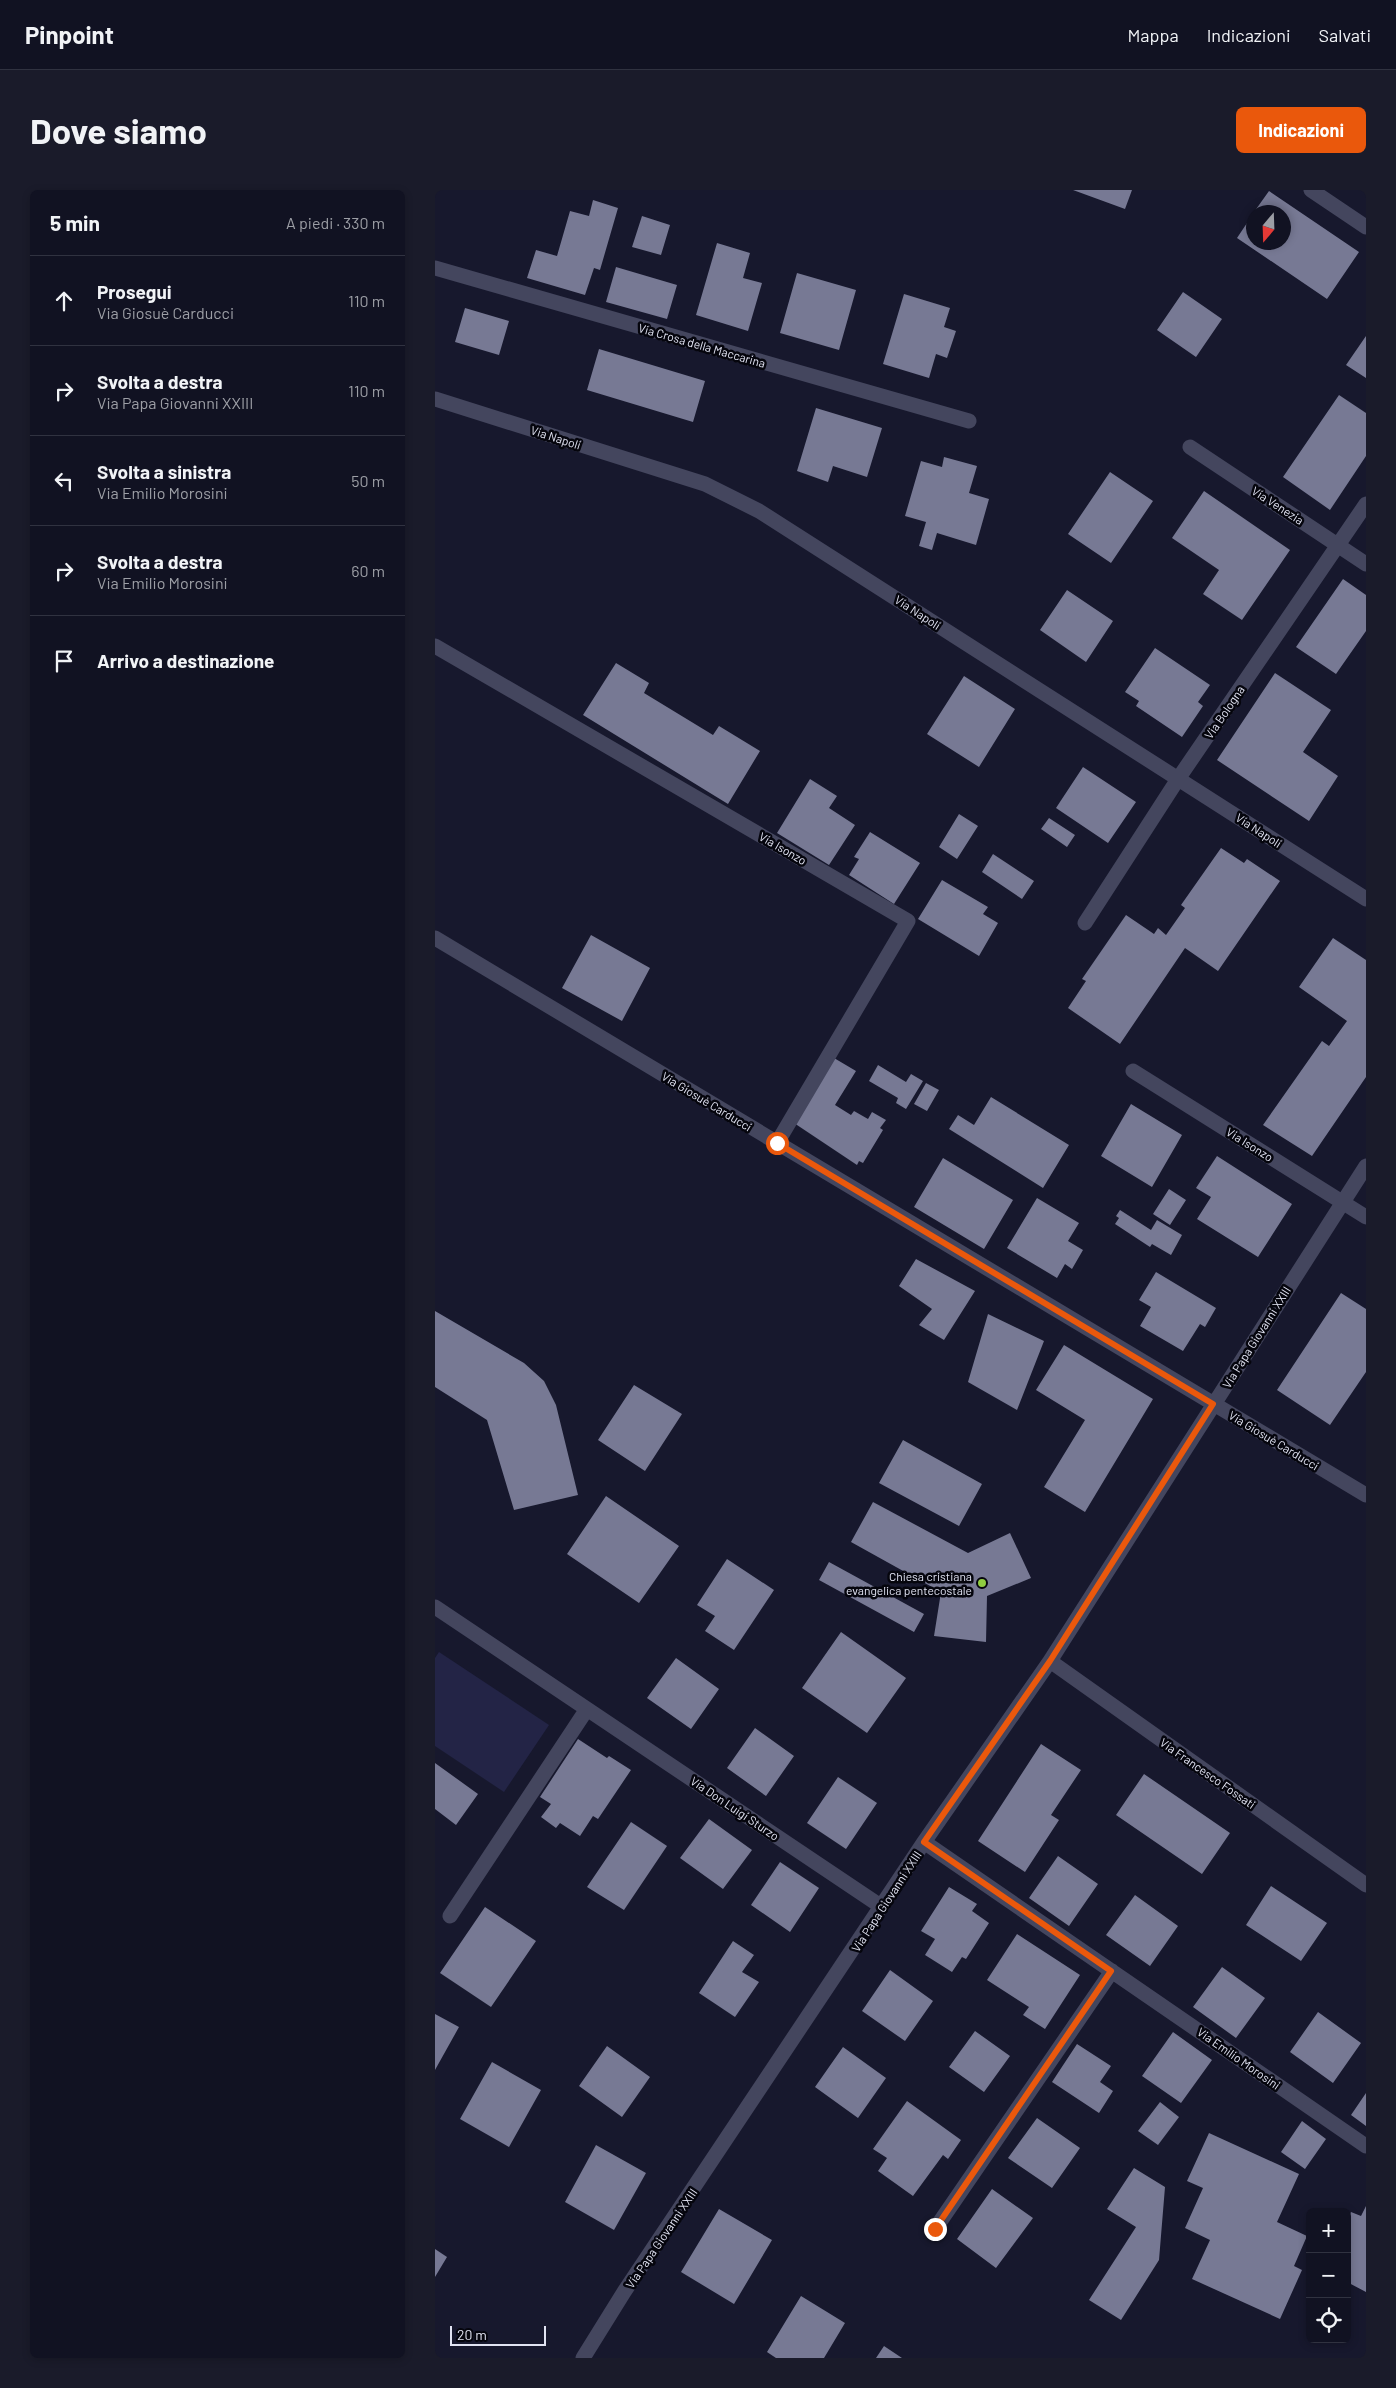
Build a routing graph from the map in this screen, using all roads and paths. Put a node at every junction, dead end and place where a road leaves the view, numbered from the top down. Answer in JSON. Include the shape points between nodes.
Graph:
{"nodes":[{"id":1,"x":1311,"y":190,"type":"edge"},
{"id":2,"x":1366,"y":227,"type":"edge"},
{"id":3,"x":435,"y":268,"type":"edge"},
{"id":4,"x":435,"y":399,"type":"edge"},
{"id":5,"x":969,"y":421,"type":"dead end"},
{"id":6,"x":1189,"y":447,"type":"dead end"},
{"id":7,"x":1366,"y":504,"type":"edge"},
{"id":8,"x":1338,"y":545,"type":"junction"},
{"id":9,"x":1366,"y":564,"type":"edge"},
{"id":10,"x":435,"y":646,"type":"edge"},
{"id":11,"x":1179,"y":779,"type":"junction"},
{"id":12,"x":1366,"y":899,"type":"edge"},
{"id":13,"x":1085,"y":923,"type":"dead end"},
{"id":14,"x":435,"y":938,"type":"edge"},
{"id":15,"x":1133,"y":1070,"type":"dead end"},
{"id":16,"x":777,"y":1143,"type":"junction"},
{"id":17,"x":1366,"y":1166,"type":"edge"},
{"id":18,"x":1342,"y":1202,"type":"junction"},
{"id":19,"x":1366,"y":1217,"type":"edge"},
{"id":20,"x":1213,"y":1404,"type":"junction"},
{"id":21,"x":1366,"y":1495,"type":"edge"},
{"id":22,"x":435,"y":1607,"type":"edge"},
{"id":23,"x":1050,"y":1661,"type":"junction"},
{"id":24,"x":587,"y":1709,"type":"junction"},
{"id":25,"x":924,"y":1842,"type":"junction"},
{"id":26,"x":1366,"y":1885,"type":"edge"},
{"id":27,"x":882,"y":1907,"type":"junction"},
{"id":28,"x":450,"y":1916,"type":"dead end"},
{"id":29,"x":1111,"y":1971,"type":"junction"},
{"id":30,"x":1366,"y":2146,"type":"edge"},
{"id":31,"x":935,"y":2229,"type":"dead end"},
{"id":32,"x":583,"y":2358,"type":"edge"}],
"edges":[{"from":1,"to":2,"type":"street"},
{"from":3,"to":5,"type":"street","name":"Via Crosa della Maccarina"},
{"from":4,"to":11,"type":"street","name":"Via Napoli","via":[[705,484],[759,511]]},
{"from":6,"to":8,"type":"street","name":"Via Venezia"},
{"from":7,"to":8,"type":"street","name":"Via Bologna"},
{"from":8,"to":9,"type":"street","name":"Via Venezia"},
{"from":8,"to":11,"type":"street","name":"Via Bologna"},
{"from":10,"to":16,"type":"street","name":"Via Isonzo","via":[[908,921]]},
{"from":11,"to":12,"type":"street","name":"Via Napoli"},
{"from":11,"to":13,"type":"street","name":"Via Bologna"},
{"from":14,"to":16,"type":"street","name":"Via Giosuè Carducci"},
{"from":15,"to":18,"type":"street","name":"Via Isonzo"},
{"from":16,"to":20,"type":"street","name":"Via Giosuè Carducci"},
{"from":17,"to":18,"type":"street","name":"Via Papa Giovanni XXIII"},
{"from":18,"to":19,"type":"street","name":"Via Isonzo"},
{"from":18,"to":20,"type":"street","name":"Via Papa Giovanni XXIII"},
{"from":20,"to":21,"type":"street","name":"Via Giosuè Carducci"},
{"from":20,"to":23,"type":"street","name":"Via Papa Giovanni XXIII"},
{"from":22,"to":24,"type":"street","name":"Via Don Luigi Sturzo"},
{"from":23,"to":25,"type":"street","name":"Via Papa Giovanni XXIII"},
{"from":23,"to":26,"type":"street","name":"Via Francesco Fossati"},
{"from":24,"to":27,"type":"street","name":"Via Don Luigi Sturzo"},
{"from":24,"to":28,"type":"street"},
{"from":25,"to":27,"type":"street","name":"Via Papa Giovanni XXIII"},
{"from":25,"to":29,"type":"street","name":"Via Emilio Morosini"},
{"from":27,"to":32,"type":"street","name":"Via Papa Giovanni XXIII"},
{"from":29,"to":30,"type":"street","name":"Via Emilio Morosini"},
{"from":29,"to":31,"type":"street"}]}
